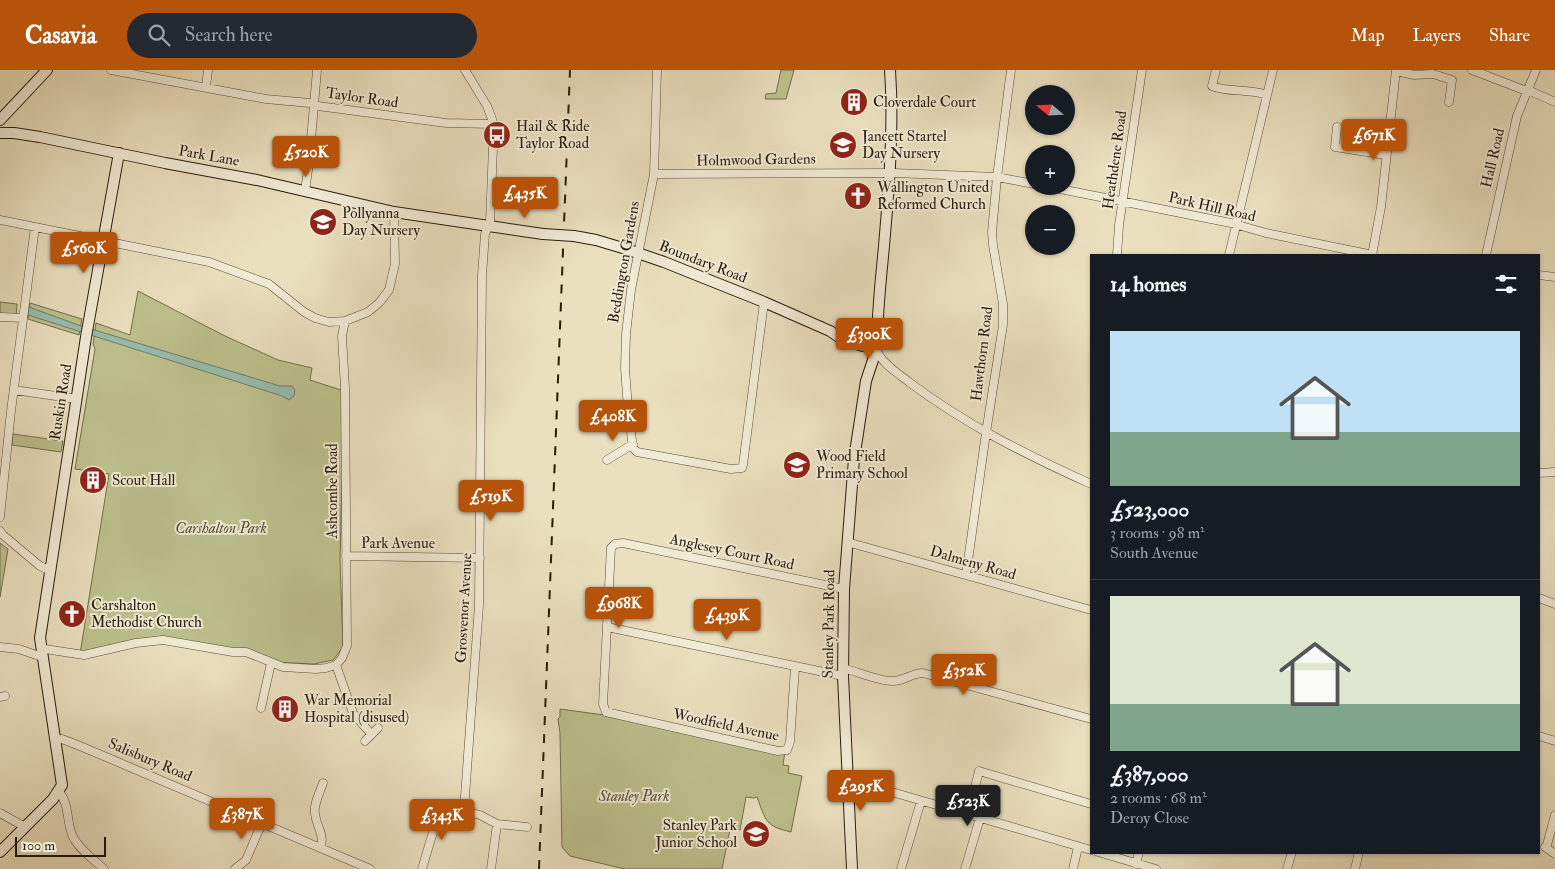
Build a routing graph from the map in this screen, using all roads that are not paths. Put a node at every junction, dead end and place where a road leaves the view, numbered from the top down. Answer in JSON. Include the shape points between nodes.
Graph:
{"nodes":[{"id":1,"x":47,"y":70,"type":"edge"},
{"id":2,"x":111,"y":70,"type":"edge"},
{"id":3,"x":208,"y":70,"type":"edge"},
{"id":4,"x":317,"y":70,"type":"edge"},
{"id":5,"x":465,"y":70,"type":"edge"},
{"id":6,"x":657,"y":70,"type":"edge"},
{"id":7,"x":890,"y":70,"type":"edge"},
{"id":8,"x":1011,"y":70,"type":"edge"},
{"id":9,"x":1142,"y":70,"type":"edge"},
{"id":10,"x":1216,"y":70,"type":"edge"},
{"id":11,"x":1273,"y":70,"type":"edge"},
{"id":12,"x":1396,"y":70,"type":"edge"},
{"id":13,"x":1472,"y":70,"type":"edge"},
{"id":14,"x":1536,"y":70,"type":"edge"},
{"id":15,"x":206,"y":87,"type":"junction"},
{"id":16,"x":1528,"y":90,"type":"junction"},
{"id":17,"x":1267,"y":96,"type":"junction"},
{"id":18,"x":1449,"y":102,"type":"dead end"},
{"id":19,"x":1555,"y":102,"type":"edge"},
{"id":20,"x":314,"y":104,"type":"junction"},
{"id":21,"x":0,"y":120,"type":"edge"},
{"id":22,"x":493,"y":124,"type":"junction"},
{"id":23,"x":1338,"y":127,"type":"dead end"},
{"id":24,"x":0,"y":133,"type":"edge"},
{"id":25,"x":119,"y":153,"type":"junction"},
{"id":26,"x":1386,"y":155,"type":"junction"},
{"id":27,"x":889,"y":173,"type":"junction"},
{"id":28,"x":654,"y":174,"type":"junction"},
{"id":29,"x":997,"y":177,"type":"junction"},
{"id":30,"x":1025,"y":182,"type":"edge"},
{"id":31,"x":304,"y":191,"type":"junction"},
{"id":32,"x":1075,"y":192,"type":"edge"},
{"id":33,"x":1124,"y":202,"type":"junction"},
{"id":34,"x":394,"y":212,"type":"junction"},
{"id":35,"x":0,"y":220,"type":"edge"},
{"id":36,"x":1236,"y":225,"type":"junction"},
{"id":37,"x":35,"y":226,"type":"junction"},
{"id":38,"x":488,"y":226,"type":"junction"},
{"id":39,"x":560,"y":236,"type":"joint"},
{"id":40,"x":102,"y":240,"type":"junction"},
{"id":41,"x":638,"y":253,"type":"junction"},
{"id":42,"x":1117,"y":254,"type":"edge"},
{"id":43,"x":1229,"y":254,"type":"edge"},
{"id":44,"x":1367,"y":254,"type":"edge"},
{"id":45,"x":1372,"y":254,"type":"edge"},
{"id":46,"x":1486,"y":254,"type":"edge"},
{"id":47,"x":1540,"y":275,"type":"edge"},
{"id":48,"x":1555,"y":277,"type":"edge"},
{"id":49,"x":764,"y":302,"type":"junction"},
{"id":50,"x":0,"y":317,"type":"edge"},
{"id":51,"x":23,"y":318,"type":"junction"},
{"id":52,"x":345,"y":321,"type":"junction"},
{"id":53,"x":329,"y":322,"type":"junction"},
{"id":54,"x":342,"y":336,"type":"junction"},
{"id":55,"x":870,"y":343,"type":"junction"},
{"id":56,"x":14,"y":390,"type":"junction"},
{"id":57,"x":77,"y":400,"type":"junction"},
{"id":58,"x":986,"y":433,"type":"junction"},
{"id":59,"x":633,"y":444,"type":"junction"},
{"id":60,"x":4,"y":446,"type":"edge"},
{"id":61,"x":607,"y":460,"type":"dead end"},
{"id":62,"x":1555,"y":472,"type":"edge"},
{"id":63,"x":1540,"y":473,"type":"edge"},
{"id":64,"x":1090,"y":484,"type":"edge"},
{"id":65,"x":0,"y":518,"type":"edge"},
{"id":66,"x":0,"y":531,"type":"edge"},
{"id":67,"x":847,"y":542,"type":"junction"},
{"id":68,"x":346,"y":556,"type":"junction"},
{"id":69,"x":480,"y":558,"type":"junction"},
{"id":70,"x":51,"y":571,"type":"junction"},
{"id":71,"x":966,"y":575,"type":"junction"},
{"id":72,"x":844,"y":589,"type":"junction"},
{"id":73,"x":1540,"y":598,"type":"edge"},
{"id":74,"x":1555,"y":604,"type":"edge"},
{"id":75,"x":1090,"y":610,"type":"edge"},
{"id":76,"x":607,"y":627,"type":"junction"},
{"id":77,"x":0,"y":647,"type":"edge"},
{"id":78,"x":42,"y":653,"type":"junction"},
{"id":79,"x":271,"y":663,"type":"junction"},
{"id":80,"x":336,"y":665,"type":"junction"},
{"id":81,"x":795,"y":667,"type":"junction"},
{"id":82,"x":843,"y":672,"type":"junction"},
{"id":83,"x":261,"y":708,"type":"dead end"},
{"id":84,"x":1090,"y":719,"type":"edge"},
{"id":85,"x":378,"y":728,"type":"dead end"},
{"id":86,"x":1540,"y":736,"type":"edge"},
{"id":87,"x":56,"y":740,"type":"junction"},
{"id":88,"x":1555,"y":741,"type":"edge"},
{"id":89,"x":848,"y":782,"type":"junction"},
{"id":90,"x":323,"y":783,"type":"dead end"},
{"id":91,"x":59,"y":792,"type":"junction"},
{"id":92,"x":921,"y":801,"type":"junction"},
{"id":93,"x":1090,"y":804,"type":"edge"},
{"id":94,"x":464,"y":810,"type":"junction"},
{"id":95,"x":0,"y":813,"type":"edge"},
{"id":96,"x":968,"y":815,"type":"junction"},
{"id":97,"x":1555,"y":816,"type":"edge"},
{"id":98,"x":980,"y":818,"type":"junction"},
{"id":99,"x":262,"y":823,"type":"junction"},
{"id":100,"x":498,"y":824,"type":"junction"},
{"id":101,"x":527,"y":826,"type":"dead end"},
{"id":102,"x":25,"y":827,"type":"junction"},
{"id":103,"x":1078,"y":847,"type":"junction"},
{"id":104,"x":1542,"y":847,"type":"edge"},
{"id":105,"x":321,"y":848,"type":"junction"},
{"id":106,"x":1090,"y":850,"type":"edge"},
{"id":107,"x":0,"y":852,"type":"edge"},
{"id":108,"x":1104,"y":854,"type":"edge"},
{"id":109,"x":1138,"y":854,"type":"edge"},
{"id":110,"x":1291,"y":854,"type":"edge"},
{"id":111,"x":1359,"y":854,"type":"edge"},
{"id":112,"x":1555,"y":854,"type":"edge"},
{"id":113,"x":1136,"y":864,"type":"junction"},
{"id":114,"x":104,"y":869,"type":"edge"},
{"id":115,"x":235,"y":869,"type":"edge"},
{"id":116,"x":370,"y":869,"type":"edge"},
{"id":117,"x":422,"y":869,"type":"edge"},
{"id":118,"x":491,"y":869,"type":"edge"},
{"id":119,"x":852,"y":869,"type":"edge"},
{"id":120,"x":901,"y":869,"type":"edge"},
{"id":121,"x":965,"y":869,"type":"edge"},
{"id":122,"x":1073,"y":869,"type":"edge"},
{"id":123,"x":1156,"y":869,"type":"edge"},
{"id":124,"x":1287,"y":869,"type":"edge"},
{"id":125,"x":1355,"y":869,"type":"edge"}],
"edges":[{"from":1,"to":21,"type":"main road"},
{"from":2,"to":15,"type":"street","name":"Taylor Road"},
{"from":3,"to":15,"type":"street"},
{"from":4,"to":20,"type":"street"},
{"from":5,"to":22,"type":"street","via":[[487,106]]},
{"from":6,"to":28,"type":"street","name":"Beddington Gardens"},
{"from":7,"to":27,"type":"main road","name":"Stanley Park Road"},
{"from":8,"to":29,"type":"street","name":"Hawthorn Road"},
{"from":9,"to":33,"type":"street","name":"Heathdene Road"},
{"from":10,"to":17,"type":"street","via":[[1212,86],[1250,90]]},
{"from":11,"to":17,"type":"street"},
{"from":12,"to":18,"type":"street","via":[[1414,75],[1433,74],[1452,80]]},
{"from":12,"to":26,"type":"street"},
{"from":13,"to":16,"type":"street"},
{"from":14,"to":16,"type":"street","name":"Hall Road"},
{"from":15,"to":20,"type":"street","name":"Taylor Road","via":[[266,99]]},
{"from":16,"to":19,"type":"street"},
{"from":16,"to":46,"type":"street","name":"Hall Road","via":[[1517,116]]},
{"from":17,"to":36,"type":"street"},
{"from":20,"to":22,"type":"street","name":"Taylor Road","via":[[434,122]]},
{"from":20,"to":31,"type":"street"},
{"from":22,"to":38,"type":"street","name":"Grosvenor Avenue"},
{"from":23,"to":26,"type":"street","via":[[1335,146]]},
{"from":24,"to":25,"type":"main road","name":"Park Lane"},
{"from":25,"to":31,"type":"main road","name":"Park Lane"},
{"from":25,"to":40,"type":"main road","name":"Ruskin Road"},
{"from":26,"to":45,"type":"street"},
{"from":27,"to":28,"type":"street","name":"Holmwood Gardens"},
{"from":27,"to":29,"type":"street"},
{"from":27,"to":55,"type":"main road","name":"Stanley Park Road","via":[[879,300]]},
{"from":28,"to":41,"type":"street","name":"Beddington Gardens"},
{"from":29,"to":30,"type":"street"},
{"from":29,"to":58,"type":"street","name":"Hawthorn Road","via":[[992,245],[1004,315]]},
{"from":31,"to":34,"type":"main road","name":"Park Lane"},
{"from":32,"to":33,"type":"street","name":"Park Hill Road"},
{"from":33,"to":36,"type":"street","name":"Park Hill Road"},
{"from":33,"to":42,"type":"street","name":"Heathdene Road"},
{"from":34,"to":38,"type":"main road","name":"Park Lane"},
{"from":34,"to":52,"type":"street","via":[[396,251],[389,290],[368,312]]},
{"from":35,"to":37,"type":"street"},
{"from":36,"to":43,"type":"street"},
{"from":36,"to":44,"type":"street","name":"Park Hill Road"},
{"from":37,"to":40,"type":"street"},
{"from":37,"to":51,"type":"street"},
{"from":38,"to":39,"type":"main road","name":"Park Lane","bridge":true},
{"from":38,"to":69,"type":"street","name":"Grosvenor Avenue","via":[[482,275]]},
{"from":39,"to":41,"type":"main road","name":"Boundary Road","bridge":true,"via":[[596,240]]},
{"from":40,"to":53,"type":"street","via":[[209,262],[269,284],[304,312]]},
{"from":40,"to":57,"type":"main road","name":"Ruskin Road"},
{"from":41,"to":49,"type":"main road","name":"Boundary Road"},
{"from":41,"to":59,"type":"street","name":"Beddington Gardens","via":[[626,348]]},
{"from":47,"to":48,"type":"street"},
{"from":49,"to":55,"type":"main road","name":"Boundary Road","via":[[842,339]]},
{"from":49,"to":59,"type":"street","via":[[742,468],[640,453],[635,451]]},
{"from":50,"to":51,"type":"street"},
{"from":51,"to":56,"type":"street"},
{"from":52,"to":53,"type":"street"},
{"from":52,"to":54,"type":"street","name":"Ashcombe Road"},
{"from":53,"to":54,"type":"street"},
{"from":54,"to":68,"type":"street","name":"Ashcombe Road"},
{"from":55,"to":58,"type":"street","via":[[886,363],[935,402]]},
{"from":55,"to":67,"type":"main road","name":"Stanley Park Road","via":[[854,458]]},
{"from":56,"to":57,"type":"street"},
{"from":56,"to":60,"type":"street"},
{"from":57,"to":70,"type":"main road","name":"Ruskin Road"},
{"from":58,"to":64,"type":"street"},
{"from":58,"to":71,"type":"street","name":"Hawthorn Road"},
{"from":59,"to":61,"type":"street"},
{"from":60,"to":65,"type":"street"},
{"from":62,"to":63,"type":"street"},
{"from":66,"to":70,"type":"street","via":[[40,566]]},
{"from":67,"to":71,"type":"street","name":"Dalmeny Road"},
{"from":67,"to":72,"type":"main road","name":"Stanley Park Road"},
{"from":68,"to":69,"type":"street","name":"Park Avenue"},
{"from":68,"to":80,"type":"street","name":"Ashcombe Road","via":[[346,646]]},
{"from":69,"to":94,"type":"street","name":"Grosvenor Avenue"},
{"from":70,"to":78,"type":"main road","name":"Ruskin Road","via":[[40,638]]},
{"from":71,"to":75,"type":"street","name":"Dalmeny Road"},
{"from":72,"to":76,"type":"street","name":"Anglesey Court Road","via":[[623,542],[610,550]]},
{"from":72,"to":82,"type":"main road","name":"Stanley Park Road"},
{"from":73,"to":74,"type":"street"},
{"from":76,"to":81,"type":"street"},
{"from":76,"to":81,"type":"street","name":"Woodfield Avenue","via":[[603,704],[606,712],[778,751],[787,750],[790,742]]},
{"from":77,"to":78,"type":"street"},
{"from":78,"to":79,"type":"street","via":[[84,655],[163,640],[246,652]]},
{"from":78,"to":87,"type":"main road","name":"Ruskin Road"},
{"from":79,"to":80,"type":"street","via":[[316,669]]},
{"from":79,"to":83,"type":"street"},
{"from":80,"to":85,"type":"street","via":[[353,712],[368,738]]},
{"from":81,"to":82,"type":"street"},
{"from":82,"to":84,"type":"street","via":[[890,681],[923,673]]},
{"from":82,"to":89,"type":"main road","name":"Stanley Park Road"},
{"from":86,"to":88,"type":"street"},
{"from":87,"to":91,"type":"main road","name":"Ruskin Road","via":[[62,779]]},
{"from":87,"to":99,"type":"street","name":"Salisbury Road","via":[[66,740]]},
{"from":89,"to":92,"type":"street"},
{"from":89,"to":119,"type":"main road","name":"Stanley Park Road"},
{"from":90,"to":105,"type":"street","via":[[314,810],[322,834]]},
{"from":91,"to":102,"type":"main road"},
{"from":91,"to":114,"type":"street","via":[[65,799],[76,843]]},
{"from":92,"to":96,"type":"street"},
{"from":92,"to":120,"type":"street"},
{"from":93,"to":96,"type":"street","via":[[979,771]]},
{"from":94,"to":100,"type":"street"},
{"from":94,"to":117,"type":"street","via":[[441,805]]},
{"from":95,"to":102,"type":"street"},
{"from":96,"to":98,"type":"street"},
{"from":97,"to":104,"type":"street","via":[[1547,845]]},
{"from":98,"to":103,"type":"street"},
{"from":98,"to":121,"type":"street"},
{"from":99,"to":105,"type":"street","name":"Salisbury Road"},
{"from":99,"to":115,"type":"street","via":[[246,860]]},
{"from":100,"to":101,"type":"street"},
{"from":100,"to":118,"type":"street"},
{"from":102,"to":107,"type":"main road"},
{"from":103,"to":106,"type":"street"},
{"from":103,"to":122,"type":"street"},
{"from":104,"to":112,"type":"street"},
{"from":105,"to":116,"type":"street","name":"Salisbury Road"},
{"from":108,"to":113,"type":"street"},
{"from":109,"to":113,"type":"street"},
{"from":110,"to":124,"type":"street"},
{"from":111,"to":125,"type":"street"},
{"from":113,"to":123,"type":"street"}]}
